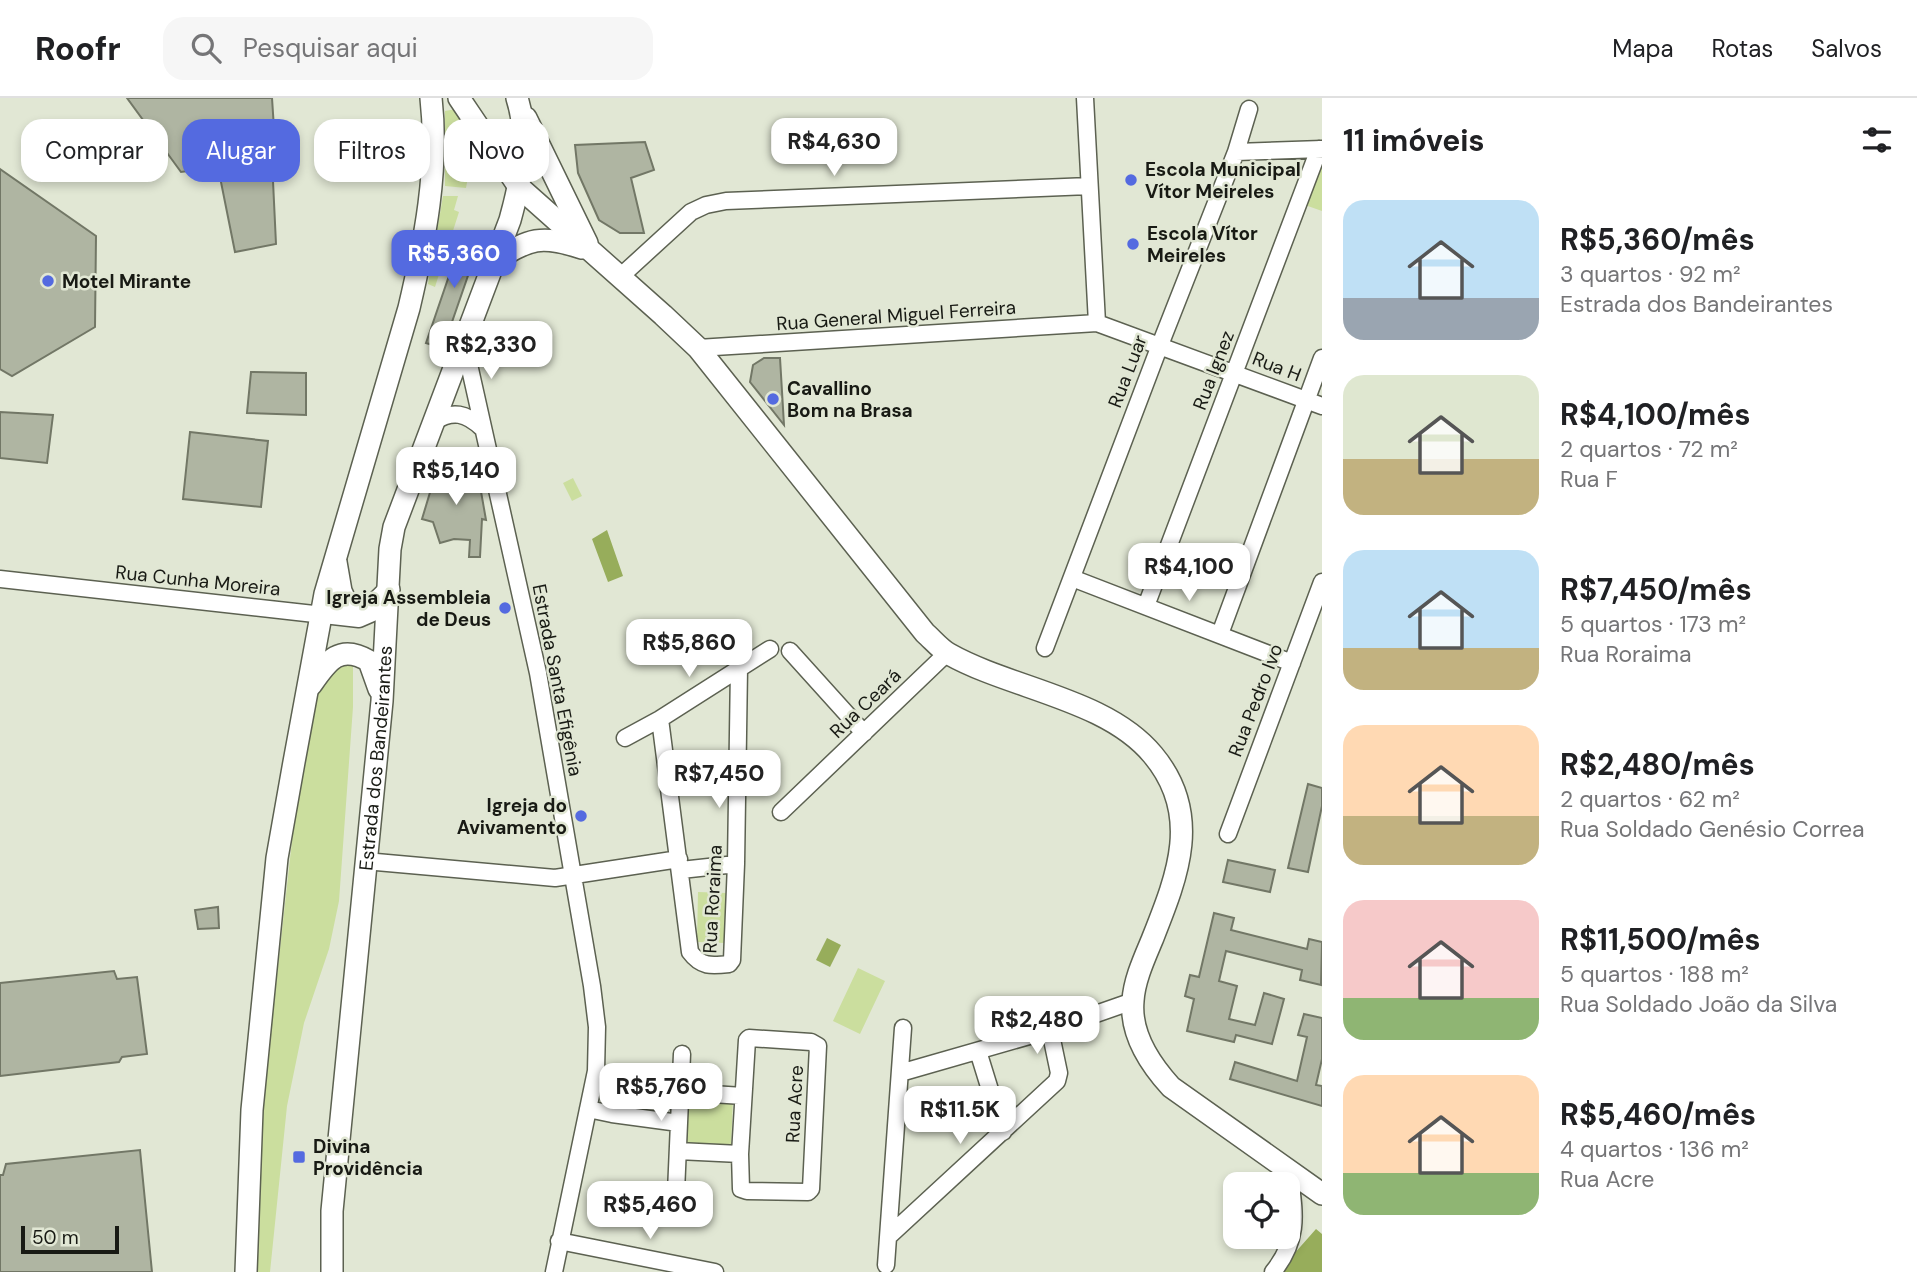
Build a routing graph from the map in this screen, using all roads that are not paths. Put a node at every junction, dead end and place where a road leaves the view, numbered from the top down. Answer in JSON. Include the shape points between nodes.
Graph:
{"nodes":[{"id":1,"x":431,"y":98,"type":"edge"},
{"id":2,"x":459,"y":98,"type":"edge"},
{"id":3,"x":1085,"y":98,"type":"edge"},
{"id":4,"x":518,"y":101,"type":"edge"},
{"id":5,"x":1249,"y":108,"type":"dead end"},
{"id":6,"x":1320,"y":149,"type":"edge"},
{"id":7,"x":1236,"y":152,"type":"junction"},
{"id":8,"x":1090,"y":186,"type":"junction"},
{"id":9,"x":519,"y":187,"type":"junction"},
{"id":10,"x":591,"y":251,"type":"junction"},
{"id":11,"x":493,"y":261,"type":"junction"},
{"id":12,"x":621,"y":276,"type":"junction"},
{"id":13,"x":1097,"y":323,"type":"junction"},
{"id":14,"x":464,"y":342,"type":"junction"},
{"id":15,"x":1160,"y":345,"type":"junction"},
{"id":16,"x":698,"y":348,"type":"junction"},
{"id":17,"x":1322,"y":358,"type":"edge"},
{"id":18,"x":1234,"y":372,"type":"junction"},
{"id":19,"x":1305,"y":400,"type":"junction"},
{"id":20,"x":1322,"y":406,"type":"edge"},
{"id":21,"x":435,"y":421,"type":"junction"},
{"id":22,"x":482,"y":428,"type":"junction"},
{"id":23,"x":335,"y":557,"type":"junction"},
{"id":24,"x":1072,"y":578,"type":"junction"},
{"id":25,"x":0,"y":579,"type":"edge"},
{"id":26,"x":1322,"y":582,"type":"edge"},
{"id":27,"x":388,"y":598,"type":"junction"},
{"id":28,"x":1146,"y":606,"type":"junction"},
{"id":29,"x":320,"y":615,"type":"junction"},
{"id":30,"x":1306,"y":624,"type":"junction"},
{"id":31,"x":1322,"y":631,"type":"edge"},
{"id":32,"x":1220,"y":635,"type":"junction"},
{"id":33,"x":1045,"y":648,"type":"dead end"},
{"id":34,"x":770,"y":649,"type":"dead end"},
{"id":35,"x":790,"y":651,"type":"dead end"},
{"id":36,"x":947,"y":653,"type":"junction"},
{"id":37,"x":1292,"y":663,"type":"junction"},
{"id":38,"x":739,"y":668,"type":"junction"},
{"id":39,"x":307,"y":690,"type":"junction"},
{"id":40,"x":382,"y":701,"type":"junction"},
{"id":41,"x":660,"y":719,"type":"junction"},
{"id":42,"x":864,"y":733,"type":"junction"},
{"id":43,"x":625,"y":738,"type":"dead end"},
{"id":44,"x":781,"y":811,"type":"dead end"},
{"id":45,"x":1228,"y":834,"type":"dead end"},
{"id":46,"x":366,"y":861,"type":"junction"},
{"id":47,"x":680,"y":864,"type":"junction"},
{"id":48,"x":736,"y":864,"type":"junction"},
{"id":49,"x":572,"y":875,"type":"junction"},
{"id":50,"x":1133,"y":1001,"type":"junction"},
{"id":51,"x":903,"y":1028,"type":"dead end"},
{"id":52,"x":1050,"y":1030,"type":"junction"},
{"id":53,"x":978,"y":1051,"type":"junction"},
{"id":54,"x":682,"y":1054,"type":"dead end"},
{"id":55,"x":900,"y":1073,"type":"junction"},
{"id":56,"x":681,"y":1092,"type":"junction"},
{"id":57,"x":743,"y":1096,"type":"junction"},
{"id":58,"x":588,"y":1109,"type":"junction"},
{"id":59,"x":679,"y":1123,"type":"junction"},
{"id":60,"x":1003,"y":1132,"type":"junction"},
{"id":61,"x":678,"y":1151,"type":"junction"},
{"id":62,"x":740,"y":1154,"type":"junction"},
{"id":63,"x":1289,"y":1170,"type":"junction"},
{"id":64,"x":676,"y":1192,"type":"dead end"},
{"id":65,"x":1322,"y":1194,"type":"edge"},
{"id":66,"x":889,"y":1237,"type":"junction"},
{"id":67,"x":559,"y":1241,"type":"junction"},
{"id":68,"x":886,"y":1265,"type":"dead end"},
{"id":69,"x":246,"y":1272,"type":"edge"},
{"id":70,"x":332,"y":1272,"type":"edge"},
{"id":71,"x":554,"y":1272,"type":"edge"},
{"id":72,"x":715,"y":1272,"type":"edge"},
{"id":73,"x":1273,"y":1272,"type":"edge"}],
"edges":[{"from":1,"to":23,"type":"main road","via":[[432,177],[418,268]]},
{"from":2,"to":9,"type":"main road"},
{"from":3,"to":8,"type":"street"},
{"from":4,"to":9,"type":"main road","name":"Estrada dos Bandeirantes","via":[[524,150]]},
{"from":4,"to":10,"type":"main road"},
{"from":5,"to":7,"type":"street","name":"Rua Luar"},
{"from":6,"to":7,"type":"street","name":"Rua Ignez"},
{"from":6,"to":18,"type":"street","name":"Rua Ignez"},
{"from":7,"to":15,"type":"street","name":"Rua Luar"},
{"from":8,"to":12,"type":"street","via":[[726,201],[691,212]]},
{"from":8,"to":13,"type":"street"},
{"from":9,"to":10,"type":"main road"},
{"from":9,"to":11,"type":"main road","name":"Estrada dos Bandeirantes"},
{"from":10,"to":11,"type":"main road","via":[[541,239]]},
{"from":10,"to":12,"type":"main road"},
{"from":11,"to":14,"type":"main road","name":"Estrada dos Bandeirantes"},
{"from":12,"to":16,"type":"main road"},
{"from":13,"to":15,"type":"street","name":"Rua H"},
{"from":13,"to":16,"type":"street","name":"Rua General Miguel Ferreira"},
{"from":14,"to":21,"type":"main road","name":"Estrada dos Bandeirantes"},
{"from":14,"to":22,"type":"street","name":"Estrada Santa Efigênia"},
{"from":15,"to":18,"type":"street","name":"Rua H"},
{"from":15,"to":24,"type":"street","name":"Rua Luar"},
{"from":16,"to":36,"type":"main road","via":[[925,633]]},
{"from":17,"to":19,"type":"street"},
{"from":18,"to":19,"type":"street","name":"Rua H"},
{"from":18,"to":28,"type":"street","name":"Rua Ignez"},
{"from":19,"to":20,"type":"street","name":"Rua H"},
{"from":19,"to":32,"type":"street"},
{"from":21,"to":22,"type":"street","via":[[462,414]]},
{"from":21,"to":27,"type":"main road","name":"Estrada dos Bandeirantes","via":[[394,527]]},
{"from":22,"to":49,"type":"street","name":"Estrada Santa Efigênia","via":[[538,673]]},
{"from":23,"to":27,"type":"main road","via":[[346,602],[360,609]]},
{"from":23,"to":29,"type":"main road"},
{"from":24,"to":28,"type":"street"},
{"from":24,"to":33,"type":"street","name":"Rua Luar"},
{"from":25,"to":29,"type":"street","name":"Rua Cunha Moreira"},
{"from":26,"to":30,"type":"street","name":"Rua Pedro Ivo"},
{"from":27,"to":29,"type":"street","name":"Rua Cunha Moreira","via":[[371,615],[359,619]]},
{"from":27,"to":40,"type":"main road","name":"Estrada dos Bandeirantes"},
{"from":28,"to":32,"type":"street"},
{"from":29,"to":39,"type":"main road"},
{"from":30,"to":31,"type":"street"},
{"from":30,"to":37,"type":"street","name":"Rua Pedro Ivo"},
{"from":32,"to":37,"type":"street"},
{"from":34,"to":38,"type":"street"},
{"from":35,"to":42,"type":"street"},
{"from":36,"to":42,"type":"street","name":"Rua Ceará"},
{"from":36,"to":50,"type":"main road","via":[[1117,724],[1154,755],[1171,783],[1180,812],[1181,856]]},
{"from":37,"to":45,"type":"street","name":"Rua Pedro Ivo"},
{"from":38,"to":41,"type":"street"},
{"from":38,"to":48,"type":"street","name":"Rua Roraima"},
{"from":39,"to":40,"type":"main road","via":[[331,659],[357,654],[371,664]]},
{"from":39,"to":69,"type":"main road","via":[[277,858],[252,1110]]},
{"from":40,"to":46,"type":"main road","name":"Estrada dos Bandeirantes"},
{"from":41,"to":43,"type":"street"},
{"from":41,"to":47,"type":"street"},
{"from":42,"to":44,"type":"street","name":"Rua Ceará"},
{"from":46,"to":49,"type":"street","via":[[555,878]]},
{"from":46,"to":70,"type":"main road","name":"Estrada dos Bandeirantes","via":[[337,1146]]},
{"from":47,"to":48,"type":"street"},
{"from":47,"to":48,"type":"street","name":"Rua Roraima","via":[[690,952],[703,964],[729,964],[732,960]]},
{"from":47,"to":49,"type":"street"},
{"from":49,"to":58,"type":"street","name":"Estrada Santa Efigênia","via":[[597,1027],[596,1071]]},
{"from":50,"to":52,"type":"street"},
{"from":50,"to":63,"type":"main road","via":[[1143,1047],[1155,1070],[1171,1087]]},
{"from":51,"to":55,"type":"street"},
{"from":52,"to":53,"type":"street"},
{"from":52,"to":60,"type":"street","via":[[1057,1081]]},
{"from":53,"to":55,"type":"street"},
{"from":53,"to":60,"type":"street"},
{"from":54,"to":56,"type":"street"},
{"from":55,"to":66,"type":"street"},
{"from":56,"to":57,"type":"street"},
{"from":56,"to":59,"type":"street"},
{"from":57,"to":62,"type":"street","name":"Rua Acre"},
{"from":57,"to":62,"type":"street","name":"Rua Acre","via":[[748,1038],[816,1044],[810,1191],[744,1190],[740,1186]]},
{"from":58,"to":59,"type":"street"},
{"from":58,"to":67,"type":"street","name":"Estrada Santa Efigênia"},
{"from":59,"to":61,"type":"street"},
{"from":60,"to":66,"type":"street"},
{"from":61,"to":62,"type":"street"},
{"from":61,"to":64,"type":"street"},
{"from":63,"to":65,"type":"main road"},
{"from":63,"to":73,"type":"street","via":[[1294,1235]]},
{"from":66,"to":68,"type":"street"},
{"from":67,"to":71,"type":"street","name":"Estrada Santa Efigênia"},
{"from":67,"to":72,"type":"street"}]}
